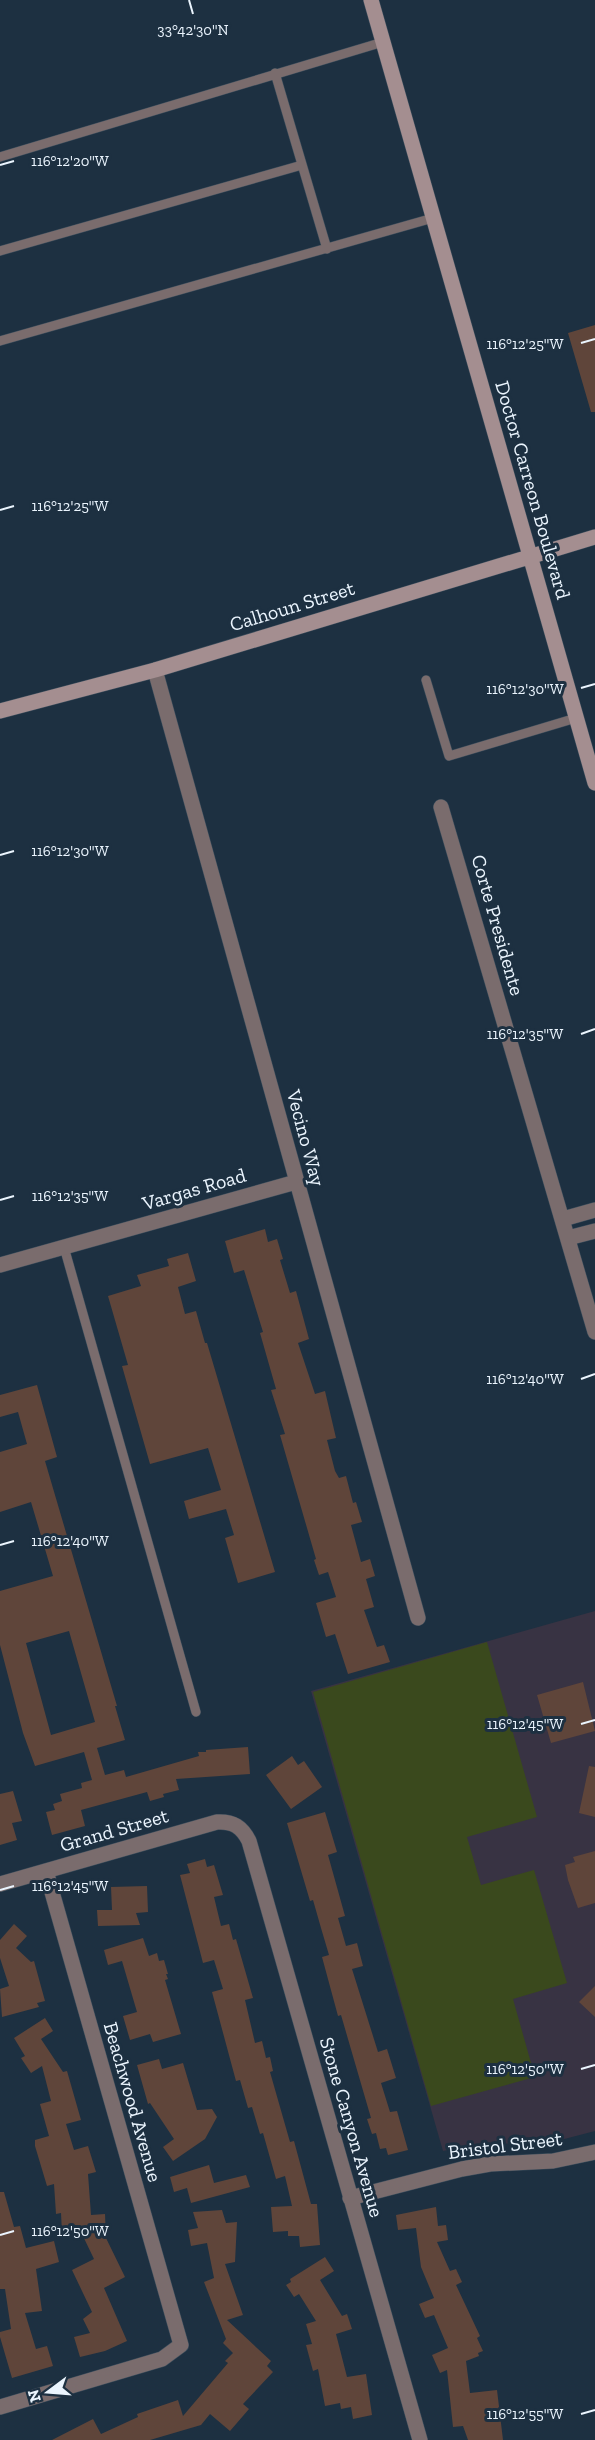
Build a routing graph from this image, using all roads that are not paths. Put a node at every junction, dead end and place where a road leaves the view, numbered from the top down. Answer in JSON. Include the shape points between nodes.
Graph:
{"nodes":[{"id":1,"x":371,"y":0,"type":"edge"},
{"id":2,"x":383,"y":42,"type":"junction"},
{"id":3,"x":275,"y":73,"type":"junction"},
{"id":4,"x":0,"y":157,"type":"edge"},
{"id":5,"x":302,"y":165,"type":"junction"},
{"id":6,"x":433,"y":218,"type":"junction"},
{"id":7,"x":327,"y":249,"type":"junction"},
{"id":8,"x":0,"y":251,"type":"edge"},
{"id":9,"x":0,"y":341,"type":"edge"},
{"id":10,"x":595,"y":537,"type":"edge"},
{"id":11,"x":530,"y":555,"type":"junction"},
{"id":12,"x":155,"y":670,"type":"junction"},
{"id":13,"x":426,"y":680,"type":"dead end"},
{"id":14,"x":0,"y":711,"type":"edge"},
{"id":15,"x":576,"y":718,"type":"junction"},
{"id":16,"x":595,"y":783,"type":"edge"},
{"id":17,"x":441,"y":807,"type":"dead end"},
{"id":18,"x":296,"y":1182,"type":"junction"},
{"id":19,"x":595,"y":1210,"type":"edge"},
{"id":20,"x":563,"y":1219,"type":"junction"},
{"id":21,"x":595,"y":1231,"type":"edge"},
{"id":22,"x":568,"y":1238,"type":"junction"},
{"id":23,"x":64,"y":1247,"type":"junction"},
{"id":24,"x":0,"y":1265,"type":"edge"},
{"id":25,"x":595,"y":1332,"type":"edge"},
{"id":26,"x":418,"y":1618,"type":"dead end"},
{"id":27,"x":196,"y":1712,"type":"dead end"},
{"id":28,"x":239,"y":1827,"type":"joint"},
{"id":29,"x":46,"y":1871,"type":"junction"},
{"id":30,"x":0,"y":1884,"type":"edge"},
{"id":31,"x":595,"y":2152,"type":"edge"},
{"id":32,"x":350,"y":2198,"type":"junction"},
{"id":33,"x":0,"y":2407,"type":"edge"},
{"id":34,"x":420,"y":2440,"type":"edge"}],
"edges":[{"from":1,"to":2,"type":"main road","name":"Doctor Carreon Boulevard"},
{"from":2,"to":3,"type":"lane"},
{"from":2,"to":6,"type":"main road","name":"Doctor Carreon Boulevard"},
{"from":3,"to":4,"type":"lane"},
{"from":3,"to":5,"type":"lane"},
{"from":5,"to":7,"type":"lane"},
{"from":5,"to":8,"type":"lane"},
{"from":6,"to":7,"type":"lane"},
{"from":6,"to":11,"type":"main road","name":"Doctor Carreon Boulevard"},
{"from":7,"to":9,"type":"lane"},
{"from":10,"to":11,"type":"main road","name":"Calhoun Street"},
{"from":11,"to":12,"type":"main road","name":"Calhoun Street"},
{"from":11,"to":15,"type":"main road","name":"Doctor Carreon Boulevard"},
{"from":12,"to":14,"type":"main road","name":"Calhoun Street"},
{"from":12,"to":18,"type":"street","name":"Vecino Way"},
{"from":13,"to":15,"type":"lane","via":[[449,756]]},
{"from":15,"to":16,"type":"main road","name":"Doctor Carreon Boulevard"},
{"from":17,"to":20,"type":"street","name":"Corte Presidente"},
{"from":18,"to":23,"type":"street","name":"Vargas Road"},
{"from":18,"to":26,"type":"street","name":"Vecino Way"},
{"from":19,"to":20,"type":"street"},
{"from":20,"to":22,"type":"street","name":"Corte Presidente"},
{"from":21,"to":22,"type":"street"},
{"from":22,"to":25,"type":"street","name":"Corte Presidente"},
{"from":23,"to":24,"type":"street","name":"Vargas Road"},
{"from":23,"to":27,"type":"lane"},
{"from":28,"to":29,"type":"street","name":"Grand Street","via":[[217,1822]]},
{"from":28,"to":32,"type":"street","name":"Stone Canyon Avenue","via":[[249,1841]]},
{"from":29,"to":30,"type":"street","name":"Grand Street"},
{"from":29,"to":33,"type":"street","name":"Beachwood Avenue","via":[[181,2345],[162,2359]]},
{"from":31,"to":32,"type":"street","name":"Bristol Street","via":[[553,2161],[462,2169]]},
{"from":32,"to":34,"type":"street","name":"Stone Canyon Avenue"}]}
